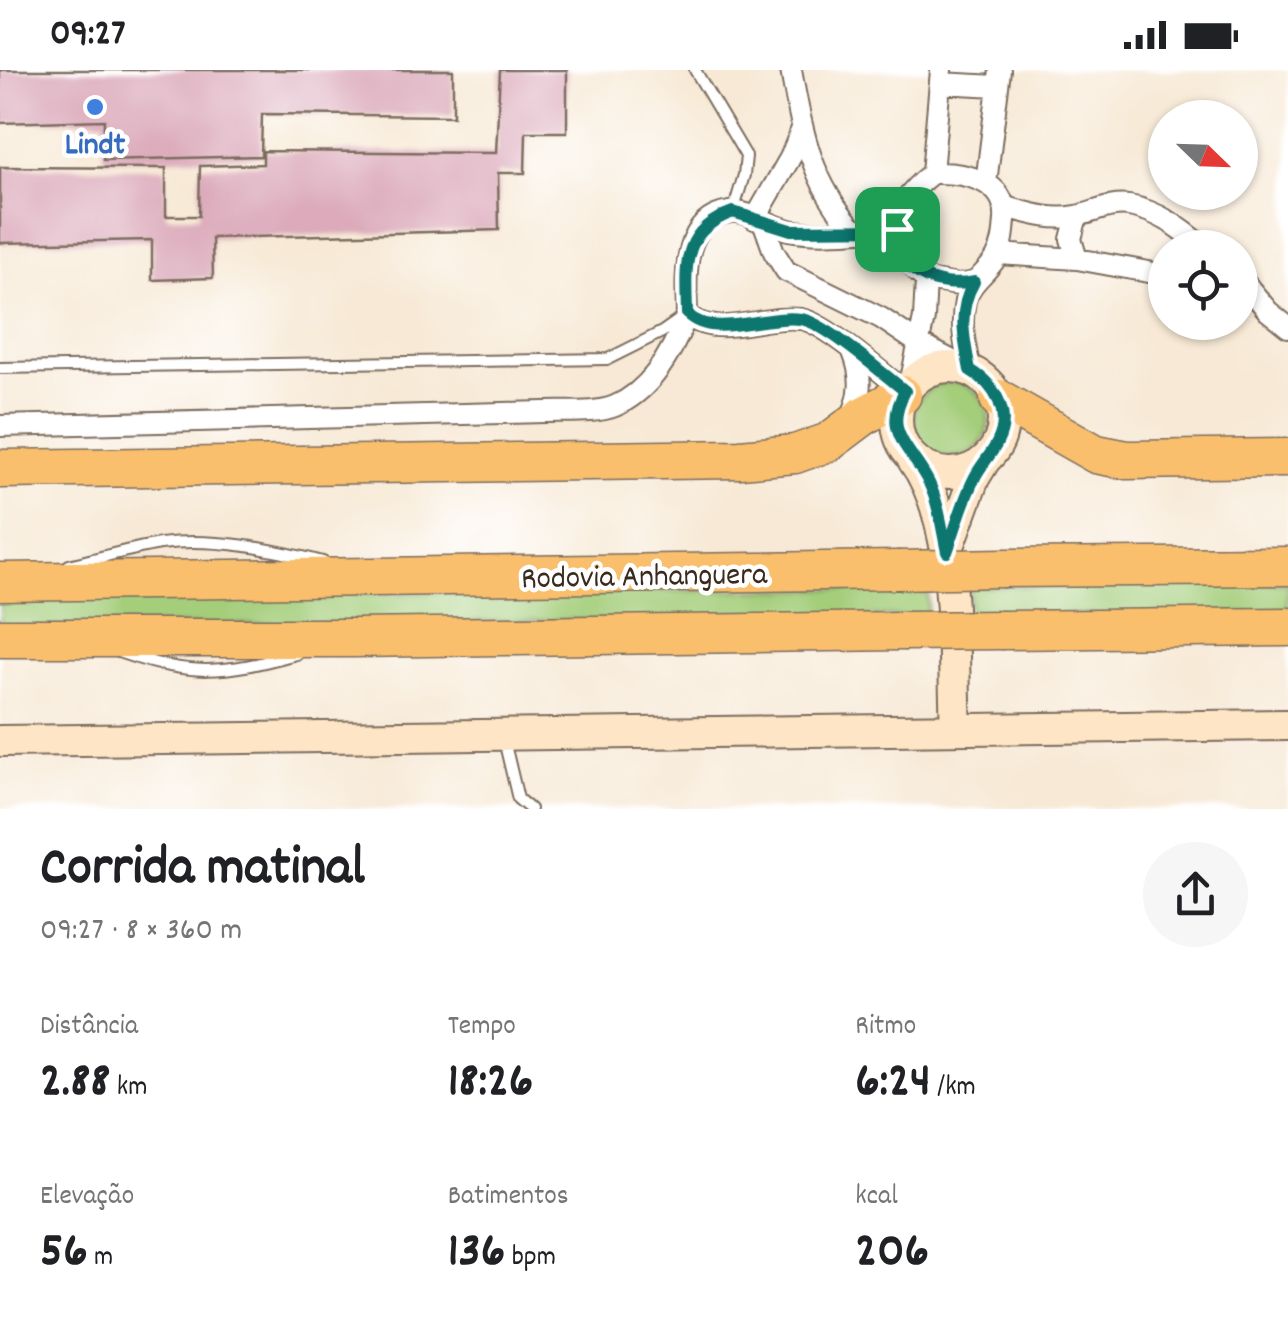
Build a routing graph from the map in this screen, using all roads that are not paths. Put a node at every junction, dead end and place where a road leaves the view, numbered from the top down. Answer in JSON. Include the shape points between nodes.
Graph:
{"nodes":[{"id":1,"x":695,"y":70,"type":"edge"},
{"id":2,"x":790,"y":70,"type":"edge"},
{"id":3,"x":940,"y":76,"type":"edge"},
{"id":4,"x":998,"y":78,"type":"edge"},
{"id":5,"x":801,"y":131,"type":"junction"},
{"id":6,"x":932,"y":172,"type":"junction"},
{"id":7,"x":986,"y":183,"type":"junction"},
{"id":8,"x":1006,"y":206,"type":"junction"},
{"id":9,"x":733,"y":212,"type":"junction"},
{"id":10,"x":1077,"y":216,"type":"junction"},
{"id":11,"x":759,"y":220,"type":"junction"},
{"id":12,"x":897,"y":229,"type":"junction"},
{"id":13,"x":856,"y":230,"type":"junction"},
{"id":14,"x":1174,"y":230,"type":"edge"},
{"id":15,"x":998,"y":254,"type":"junction"},
{"id":16,"x":1077,"y":259,"type":"junction"},
{"id":17,"x":1148,"y":271,"type":"edge"},
{"id":18,"x":926,"y":280,"type":"junction"},
{"id":19,"x":974,"y":282,"type":"junction"},
{"id":20,"x":1258,"y":299,"type":"edge"},
{"id":21,"x":1258,"y":308,"type":"edge"},
{"id":22,"x":1268,"y":311,"type":"junction"},
{"id":23,"x":687,"y":314,"type":"junction"},
{"id":24,"x":1288,"y":326,"type":"edge"},
{"id":25,"x":918,"y":343,"type":"junction"},
{"id":26,"x":853,"y":352,"type":"junction"},
{"id":27,"x":0,"y":368,"type":"edge"},
{"id":28,"x":970,"y":370,"type":"junction"},
{"id":29,"x":906,"y":390,"type":"junction"},
{"id":30,"x":999,"y":399,"type":"junction"},
{"id":31,"x":0,"y":426,"type":"edge"},
{"id":32,"x":842,"y":432,"type":"junction"},
{"id":33,"x":911,"y":457,"type":"junction"},
{"id":34,"x":1288,"y":458,"type":"edge"},
{"id":35,"x":985,"y":460,"type":"junction"},
{"id":36,"x":0,"y":469,"type":"edge"},
{"id":37,"x":947,"y":552,"type":"junction"},
{"id":38,"x":1288,"y":566,"type":"edge"},
{"id":39,"x":0,"y":581,"type":"edge"},
{"id":40,"x":1288,"y":627,"type":"edge"},
{"id":41,"x":0,"y":638,"type":"edge"},
{"id":42,"x":1288,"y":725,"type":"edge"},
{"id":43,"x":956,"y":730,"type":"junction"},
{"id":44,"x":502,"y":734,"type":"junction"},
{"id":45,"x":0,"y":741,"type":"edge"},
{"id":46,"x":530,"y":809,"type":"edge"}],
"edges":[{"from":1,"to":9,"type":"lane","via":[[746,156]]},
{"from":2,"to":5,"type":"street"},
{"from":3,"to":4,"type":"street"},
{"from":3,"to":6,"type":"street"},
{"from":4,"to":7,"type":"street"},
{"from":5,"to":11,"type":"street"},
{"from":5,"to":13,"type":"street","via":[[834,209]]},
{"from":6,"to":7,"type":"street"},
{"from":6,"to":12,"type":"street","via":[[899,209]]},
{"from":7,"to":8,"type":"street"},
{"from":8,"to":10,"type":"street","via":[[1048,218]]},
{"from":8,"to":15,"type":"street"},
{"from":9,"to":11,"type":"street"},
{"from":9,"to":23,"type":"street","via":[[699,230],[686,264]]},
{"from":10,"to":14,"type":"street","via":[[1126,205],[1155,213]]},
{"from":10,"to":16,"type":"street"},
{"from":11,"to":13,"type":"street","via":[[791,230]]},
{"from":11,"to":25,"type":"street","via":[[786,271]]},
{"from":12,"to":13,"type":"street"},
{"from":12,"to":18,"type":"street","via":[[906,262]]},
{"from":15,"to":16,"type":"street"},
{"from":15,"to":19,"type":"street"},
{"from":16,"to":17,"type":"street"},
{"from":18,"to":19,"type":"street"},
{"from":18,"to":25,"type":"street"},
{"from":19,"to":28,"type":"street","via":[[962,328]]},
{"from":20,"to":22,"type":"street"},
{"from":21,"to":22,"type":"street"},
{"from":22,"to":24,"type":"street"},
{"from":23,"to":26,"type":"street","via":[[696,323],[726,328],[772,318],[806,320]]},
{"from":23,"to":27,"type":"lane","via":[[608,360]]},
{"from":23,"to":31,"type":"street","via":[[664,362],[614,407]]},
{"from":25,"to":28,"type":"street"},
{"from":25,"to":29,"type":"street"},
{"from":26,"to":29,"type":"street"},
{"from":26,"to":32,"type":"street","via":[[860,391]]},
{"from":28,"to":29,"type":"street","via":[[937,367]]},
{"from":28,"to":30,"type":"street"},
{"from":29,"to":32,"type":"highway"},
{"from":29,"to":33,"type":"street","via":[[896,428]]},
{"from":30,"to":34,"type":"highway","via":[[1096,454],[1127,460]]},
{"from":30,"to":35,"type":"street","via":[[1002,432]]},
{"from":32,"to":36,"type":"highway","via":[[795,454],[740,460]]},
{"from":33,"to":35,"type":"street","via":[[924,467],[956,473]]},
{"from":33,"to":37,"type":"street","via":[[928,480]]},
{"from":35,"to":37,"type":"street"},
{"from":37,"to":43,"type":"street"},
{"from":38,"to":39,"type":"highway","name":"Rodovia Anhanguera","bridge":true},
{"from":40,"to":41,"type":"highway","name":"Rodovia Anhanguera","bridge":true},
{"from":42,"to":43,"type":"street"},
{"from":43,"to":44,"type":"street"},
{"from":44,"to":45,"type":"street"},
{"from":44,"to":46,"type":"lane","via":[[518,799]]}]}
